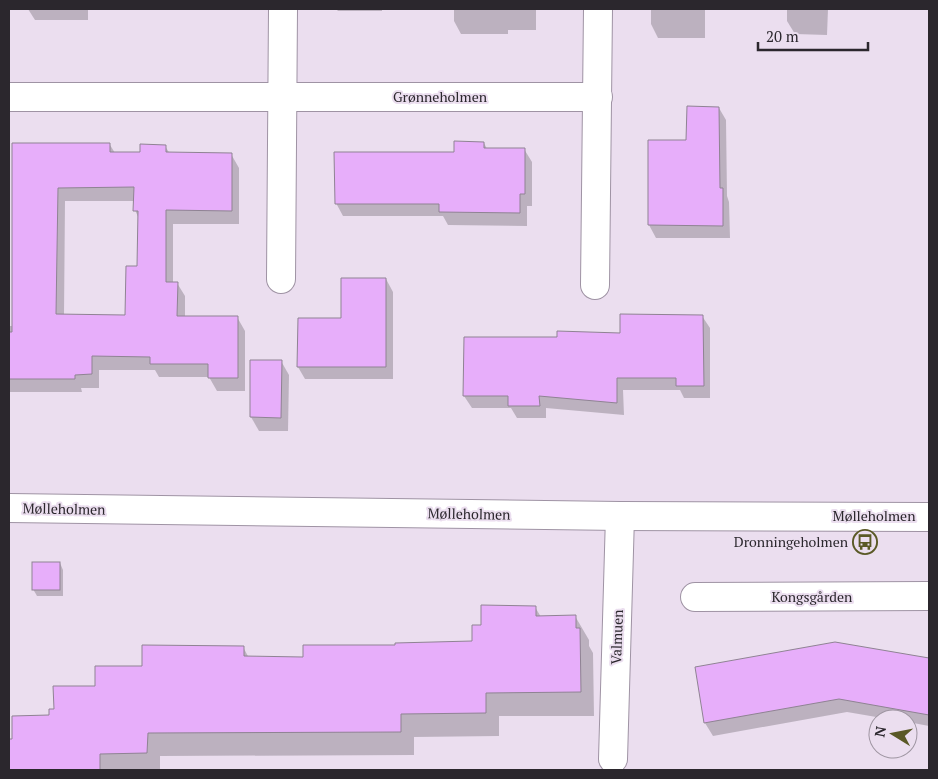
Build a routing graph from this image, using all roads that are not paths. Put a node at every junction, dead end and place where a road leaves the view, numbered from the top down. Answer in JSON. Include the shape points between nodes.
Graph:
{"nodes":[{"id":1,"x":282,"y":9,"type":"edge"},
{"id":2,"x":598,"y":9,"type":"edge"},
{"id":3,"x":9,"y":97,"type":"edge"},
{"id":4,"x":283,"y":97,"type":"junction"},
{"id":5,"x":598,"y":97,"type":"junction"},
{"id":6,"x":282,"y":278,"type":"dead end"},
{"id":7,"x":595,"y":285,"type":"dead end"},
{"id":8,"x":9,"y":508,"type":"edge"},
{"id":9,"x":620,"y":516,"type":"junction"},
{"id":10,"x":929,"y":517,"type":"edge"},
{"id":11,"x":929,"y":596,"type":"edge"},
{"id":12,"x":695,"y":597,"type":"dead end"},
{"id":13,"x":613,"y":759,"type":"dead end"}],
"edges":[{"from":1,"to":4,"type":"street"},
{"from":2,"to":5,"type":"street"},
{"from":3,"to":4,"type":"street","name":"Grønneholmen"},
{"from":4,"to":5,"type":"street","name":"Grønneholmen"},
{"from":4,"to":6,"type":"street"},
{"from":5,"to":7,"type":"street"},
{"from":8,"to":9,"type":"street","name":"Mølleholmen"},
{"from":9,"to":10,"type":"street","name":"Mølleholmen"},
{"from":9,"to":13,"type":"street","name":"Valmuen"},
{"from":11,"to":12,"type":"street","name":"Kongsgården"}]}
